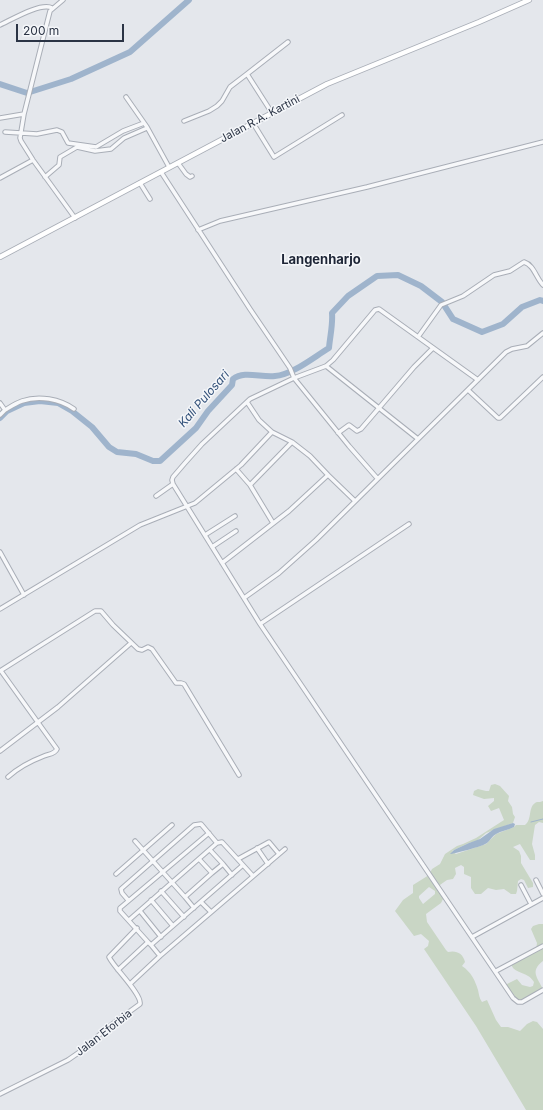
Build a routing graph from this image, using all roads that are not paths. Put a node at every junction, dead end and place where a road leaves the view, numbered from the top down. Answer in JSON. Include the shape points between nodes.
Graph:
{"nodes":[{"id":1,"x":62,"y":0,"type":"edge"},
{"id":2,"x":529,"y":0,"type":"edge"},
{"id":3,"x":52,"y":8,"type":"junction"},
{"id":4,"x":0,"y":25,"type":"edge"},
{"id":5,"x":288,"y":42,"type":"dead end"},
{"id":6,"x":247,"y":74,"type":"junction"},
{"id":7,"x":126,"y":97,"type":"dead end"},
{"id":8,"x":272,"y":113,"type":"junction"},
{"id":9,"x":24,"y":114,"type":"junction"},
{"id":10,"x":342,"y":115,"type":"dead end"},
{"id":11,"x":0,"y":118,"type":"edge"},
{"id":12,"x":184,"y":121,"type":"dead end"},
{"id":13,"x":253,"y":123,"type":"junction"},
{"id":14,"x":146,"y":125,"type":"junction"},
{"id":15,"x":5,"y":132,"type":"dead end"},
{"id":16,"x":21,"y":134,"type":"junction"},
{"id":17,"x":543,"y":142,"type":"edge"},
{"id":18,"x":95,"y":149,"type":"junction"},
{"id":19,"x":33,"y":160,"type":"junction"},
{"id":20,"x":178,"y":162,"type":"junction"},
{"id":21,"x":169,"y":167,"type":"junction"},
{"id":22,"x":161,"y":172,"type":"junction"},
{"id":23,"x":192,"y":176,"type":"dead end"},
{"id":24,"x":45,"y":177,"type":"junction"},
{"id":25,"x":0,"y":178,"type":"edge"},
{"id":26,"x":140,"y":183,"type":"junction"},
{"id":27,"x":150,"y":199,"type":"dead end"},
{"id":28,"x":74,"y":218,"type":"junction"},
{"id":29,"x":198,"y":230,"type":"junction"},
{"id":30,"x":0,"y":257,"type":"edge"},
{"id":31,"x":543,"y":285,"type":"edge"},
{"id":32,"x":543,"y":333,"type":"edge"},
{"id":33,"x":418,"y":337,"type":"junction"},
{"id":34,"x":433,"y":348,"type":"junction"},
{"id":35,"x":326,"y":366,"type":"junction"},
{"id":36,"x":543,"y":377,"type":"edge"},
{"id":37,"x":294,"y":378,"type":"junction"},
{"id":38,"x":478,"y":380,"type":"junction"},
{"id":39,"x":468,"y":390,"type":"junction"},
{"id":40,"x":247,"y":402,"type":"junction"},
{"id":41,"x":0,"y":403,"type":"edge"},
{"id":42,"x":379,"y":408,"type":"junction"},
{"id":43,"x":74,"y":409,"type":"dead end"},
{"id":44,"x":5,"y":410,"type":"junction"},
{"id":45,"x":0,"y":415,"type":"edge"},
{"id":46,"x":272,"y":432,"type":"junction"},
{"id":47,"x":338,"y":433,"type":"junction"},
{"id":48,"x":418,"y":439,"type":"junction"},
{"id":49,"x":292,"y":442,"type":"junction"},
{"id":50,"x":236,"y":469,"type":"junction"},
{"id":51,"x":328,"y":475,"type":"junction"},
{"id":52,"x":377,"y":478,"type":"junction"},
{"id":53,"x":173,"y":484,"type":"junction"},
{"id":54,"x":250,"y":485,"type":"junction"},
{"id":55,"x":156,"y":496,"type":"dead end"},
{"id":56,"x":355,"y":501,"type":"junction"},
{"id":57,"x":188,"y":507,"type":"junction"},
{"id":58,"x":235,"y":516,"type":"dead end"},
{"id":59,"x":273,"y":523,"type":"junction"},
{"id":60,"x":409,"y":524,"type":"dead end"},
{"id":61,"x":236,"y":531,"type":"dead end"},
{"id":62,"x":205,"y":535,"type":"junction"},
{"id":63,"x":212,"y":547,"type":"junction"},
{"id":64,"x":0,"y":552,"type":"edge"},
{"id":65,"x":222,"y":563,"type":"junction"},
{"id":66,"x":24,"y":595,"type":"junction"},
{"id":67,"x":244,"y":598,"type":"junction"},
{"id":68,"x":0,"y":609,"type":"edge"},
{"id":69,"x":260,"y":624,"type":"junction"},
{"id":70,"x":131,"y":643,"type":"junction"},
{"id":71,"x":1,"y":671,"type":"edge"},
{"id":72,"x":38,"y":722,"type":"junction"},
{"id":73,"x":0,"y":751,"type":"edge"},
{"id":74,"x":239,"y":775,"type":"dead end"},
{"id":75,"x":8,"y":777,"type":"dead end"},
{"id":76,"x":172,"y":825,"type":"dead end"},
{"id":77,"x":209,"y":833,"type":"junction"},
{"id":78,"x":135,"y":841,"type":"dead end"},
{"id":79,"x":217,"y":843,"type":"junction"},
{"id":80,"x":257,"y":848,"type":"junction"},
{"id":81,"x":285,"y":849,"type":"dead end"},
{"id":82,"x":144,"y":850,"type":"junction"},
{"id":83,"x":210,"y":850,"type":"junction"},
{"id":84,"x":279,"y":854,"type":"junction"},
{"id":85,"x":199,"y":859,"type":"junction"},
{"id":86,"x":238,"y":859,"type":"junction"},
{"id":87,"x":153,"y":861,"type":"junction"},
{"id":88,"x":223,"y":864,"type":"junction"},
{"id":89,"x":243,"y":864,"type":"junction"},
{"id":90,"x":268,"y":864,"type":"junction"},
{"id":91,"x":162,"y":872,"type":"junction"},
{"id":92,"x":212,"y":873,"type":"junction"},
{"id":93,"x":116,"y":874,"type":"dead end"},
{"id":94,"x":232,"y":875,"type":"junction"},
{"id":95,"x":253,"y":876,"type":"junction"},
{"id":96,"x":536,"y":880,"type":"dead end"},
{"id":97,"x":172,"y":882,"type":"junction"},
{"id":98,"x":521,"y":885,"type":"dead end"},
{"id":99,"x":161,"y":891,"type":"junction"},
{"id":100,"x":543,"y":894,"type":"edge"},
{"id":101,"x":185,"y":897,"type":"junction"},
{"id":102,"x":543,"y":898,"type":"edge"},
{"id":103,"x":128,"y":900,"type":"junction"},
{"id":104,"x":151,"y":900,"type":"junction"},
{"id":105,"x":201,"y":902,"type":"junction"},
{"id":106,"x":531,"y":904,"type":"junction"},
{"id":107,"x":194,"y":908,"type":"junction"},
{"id":108,"x":140,"y":911,"type":"junction"},
{"id":109,"x":211,"y":912,"type":"junction"},
{"id":110,"x":184,"y":917,"type":"junction"},
{"id":111,"x":129,"y":920,"type":"junction"},
{"id":112,"x":173,"y":926,"type":"junction"},
{"id":113,"x":136,"y":928,"type":"junction"},
{"id":114,"x":160,"y":936,"type":"junction"},
{"id":115,"x":472,"y":937,"type":"junction"},
{"id":116,"x":149,"y":944,"type":"junction"},
{"id":117,"x":543,"y":946,"type":"edge"},
{"id":118,"x":160,"y":956,"type":"junction"},
{"id":119,"x":118,"y":970,"type":"junction"},
{"id":120,"x":496,"y":971,"type":"junction"},
{"id":121,"x":130,"y":984,"type":"junction"},
{"id":122,"x":543,"y":990,"type":"edge"},
{"id":123,"x":0,"y":1094,"type":"edge"}],
"edges":[{"from":1,"to":3,"type":"street"},
{"from":2,"to":8,"type":"main road","name":"Jalan R.A. Kartini","via":[[327,84]]},
{"from":3,"to":4,"type":"street","via":[[48,6],[29,11]]},
{"from":3,"to":9,"type":"street"},
{"from":5,"to":6,"type":"street"},
{"from":6,"to":8,"type":"street"},
{"from":6,"to":12,"type":"street","via":[[230,87],[217,106]]},
{"from":7,"to":14,"type":"street"},
{"from":8,"to":13,"type":"main road","name":"Jalan R.A. Kartini"},
{"from":9,"to":11,"type":"street"},
{"from":9,"to":16,"type":"street"},
{"from":10,"to":13,"type":"street","via":[[274,157]]},
{"from":13,"to":20,"type":"main road","name":"Jalan R.A. Kartini"},
{"from":14,"to":18,"type":"street","via":[[123,131]]},
{"from":14,"to":18,"type":"street","via":[[124,138],[115,148]]},
{"from":14,"to":21,"type":"street"},
{"from":15,"to":16,"type":"street"},
{"from":16,"to":18,"type":"street","via":[[57,130],[62,132],[68,143]]},
{"from":16,"to":19,"type":"street","via":[[21,141]]},
{"from":17,"to":29,"type":"street","via":[[220,221]]},
{"from":18,"to":24,"type":"street","via":[[76,147],[60,157],[59,165]]},
{"from":19,"to":24,"type":"street"},
{"from":19,"to":25,"type":"street"},
{"from":20,"to":21,"type":"main road","name":"Jalan R.A. Kartini"},
{"from":20,"to":23,"type":"street","via":[[186,174]]},
{"from":21,"to":22,"type":"main road","name":"Jalan R.A. Kartini"},
{"from":22,"to":26,"type":"main road","name":"Jalan R.A. Kartini"},
{"from":22,"to":29,"type":"street"},
{"from":24,"to":28,"type":"street"},
{"from":26,"to":27,"type":"street"},
{"from":26,"to":28,"type":"main road","name":"Jalan R.A. Kartini"},
{"from":28,"to":30,"type":"main road","name":"Jalan R.A. Kartini"},
{"from":29,"to":37,"type":"street","via":[[290,368]]},
{"from":31,"to":33,"type":"street","via":[[529,264],[524,262],[510,271],[494,275],[463,296],[443,304]]},
{"from":32,"to":38,"type":"street","via":[[527,346],[506,352]]},
{"from":33,"to":34,"type":"street"},
{"from":33,"to":35,"type":"street","via":[[377,309]]},
{"from":34,"to":38,"type":"street"},
{"from":34,"to":42,"type":"street"},
{"from":35,"to":37,"type":"street"},
{"from":35,"to":42,"type":"street"},
{"from":36,"to":39,"type":"street","via":[[500,418]]},
{"from":37,"to":40,"type":"street"},
{"from":37,"to":47,"type":"street"},
{"from":38,"to":39,"type":"street"},
{"from":39,"to":48,"type":"street"},
{"from":40,"to":46,"type":"street","via":[[259,420]]},
{"from":40,"to":53,"type":"street","via":[[202,444],[173,477]]},
{"from":41,"to":44,"type":"street"},
{"from":42,"to":47,"type":"street","via":[[359,430],[349,425]]},
{"from":42,"to":48,"type":"street"},
{"from":43,"to":44,"type":"street","via":[[63,402],[36,399],[20,402]]},
{"from":44,"to":45,"type":"street"},
{"from":46,"to":49,"type":"street"},
{"from":46,"to":50,"type":"street"},
{"from":47,"to":52,"type":"street"},
{"from":48,"to":52,"type":"street"},
{"from":49,"to":51,"type":"street"},
{"from":49,"to":54,"type":"street"},
{"from":50,"to":54,"type":"street"},
{"from":50,"to":57,"type":"street"},
{"from":51,"to":56,"type":"street"},
{"from":51,"to":59,"type":"street"},
{"from":52,"to":56,"type":"street"},
{"from":53,"to":55,"type":"street"},
{"from":53,"to":57,"type":"street"},
{"from":54,"to":59,"type":"street"},
{"from":56,"to":67,"type":"street","via":[[284,568]]},
{"from":57,"to":62,"type":"street"},
{"from":57,"to":66,"type":"street","via":[[140,525]]},
{"from":58,"to":62,"type":"street"},
{"from":59,"to":65,"type":"street"},
{"from":60,"to":69,"type":"street"},
{"from":61,"to":63,"type":"street"},
{"from":62,"to":63,"type":"street"},
{"from":63,"to":65,"type":"street"},
{"from":64,"to":66,"type":"street"},
{"from":65,"to":67,"type":"street"},
{"from":66,"to":68,"type":"street"},
{"from":67,"to":69,"type":"street"},
{"from":69,"to":115,"type":"street"},
{"from":70,"to":71,"type":"street","via":[[98,610]]},
{"from":70,"to":72,"type":"street","via":[[82,688]]},
{"from":70,"to":74,"type":"street","via":[[140,650],[150,647],[176,683],[184,684]]},
{"from":71,"to":72,"type":"street"},
{"from":72,"to":73,"type":"street"},
{"from":72,"to":75,"type":"street","via":[[57,751],[31,761]]},
{"from":76,"to":82,"type":"street"},
{"from":77,"to":79,"type":"street"},
{"from":77,"to":87,"type":"street","via":[[201,824],[194,825]]},
{"from":77,"to":91,"type":"street"},
{"from":78,"to":82,"type":"street"},
{"from":79,"to":83,"type":"street"},
{"from":79,"to":86,"type":"street","via":[[224,843]]},
{"from":80,"to":84,"type":"street","via":[[270,842]]},
{"from":80,"to":86,"type":"street"},
{"from":80,"to":90,"type":"street"},
{"from":81,"to":84,"type":"street"},
{"from":82,"to":87,"type":"street"},
{"from":82,"to":93,"type":"street"},
{"from":83,"to":85,"type":"street"},
{"from":83,"to":88,"type":"street"},
{"from":84,"to":90,"type":"street"},
{"from":85,"to":92,"type":"street"},
{"from":85,"to":97,"type":"street"},
{"from":86,"to":89,"type":"street"},
{"from":87,"to":91,"type":"street"},
{"from":87,"to":103,"type":"street","via":[[121,889]]},
{"from":88,"to":92,"type":"street"},
{"from":88,"to":94,"type":"street"},
{"from":89,"to":94,"type":"street"},
{"from":89,"to":95,"type":"street"},
{"from":90,"to":95,"type":"street"},
{"from":91,"to":97,"type":"street"},
{"from":91,"to":103,"type":"street"},
{"from":92,"to":101,"type":"street"},
{"from":94,"to":105,"type":"street"},
{"from":95,"to":109,"type":"street"},
{"from":96,"to":100,"type":"street"},
{"from":97,"to":99,"type":"street"},
{"from":97,"to":101,"type":"street"},
{"from":98,"to":106,"type":"street"},
{"from":99,"to":104,"type":"street"},
{"from":99,"to":110,"type":"street"},
{"from":101,"to":107,"type":"street"},
{"from":102,"to":106,"type":"street"},
{"from":103,"to":111,"type":"street","via":[[119,909]]},
{"from":104,"to":108,"type":"street"},
{"from":104,"to":112,"type":"street"},
{"from":105,"to":107,"type":"street"},
{"from":105,"to":109,"type":"street"},
{"from":106,"to":115,"type":"street"},
{"from":107,"to":110,"type":"street"},
{"from":108,"to":111,"type":"street"},
{"from":108,"to":114,"type":"street"},
{"from":109,"to":118,"type":"street"},
{"from":110,"to":112,"type":"street"},
{"from":111,"to":113,"type":"street"},
{"from":112,"to":114,"type":"street"},
{"from":113,"to":116,"type":"street"},
{"from":113,"to":119,"type":"street","name":"Jalan Eforbia","via":[[109,956]]},
{"from":114,"to":116,"type":"street"},
{"from":115,"to":120,"type":"street"},
{"from":116,"to":118,"type":"street"},
{"from":116,"to":119,"type":"street"},
{"from":117,"to":120,"type":"street"},
{"from":118,"to":121,"type":"street"},
{"from":119,"to":121,"type":"street","name":"Jalan Eforbia"},
{"from":120,"to":122,"type":"street","via":[[518,1002]]},
{"from":121,"to":123,"type":"street","name":"Jalan Eforbia","via":[[141,1002],[138,1006],[68,1060]]}]}
